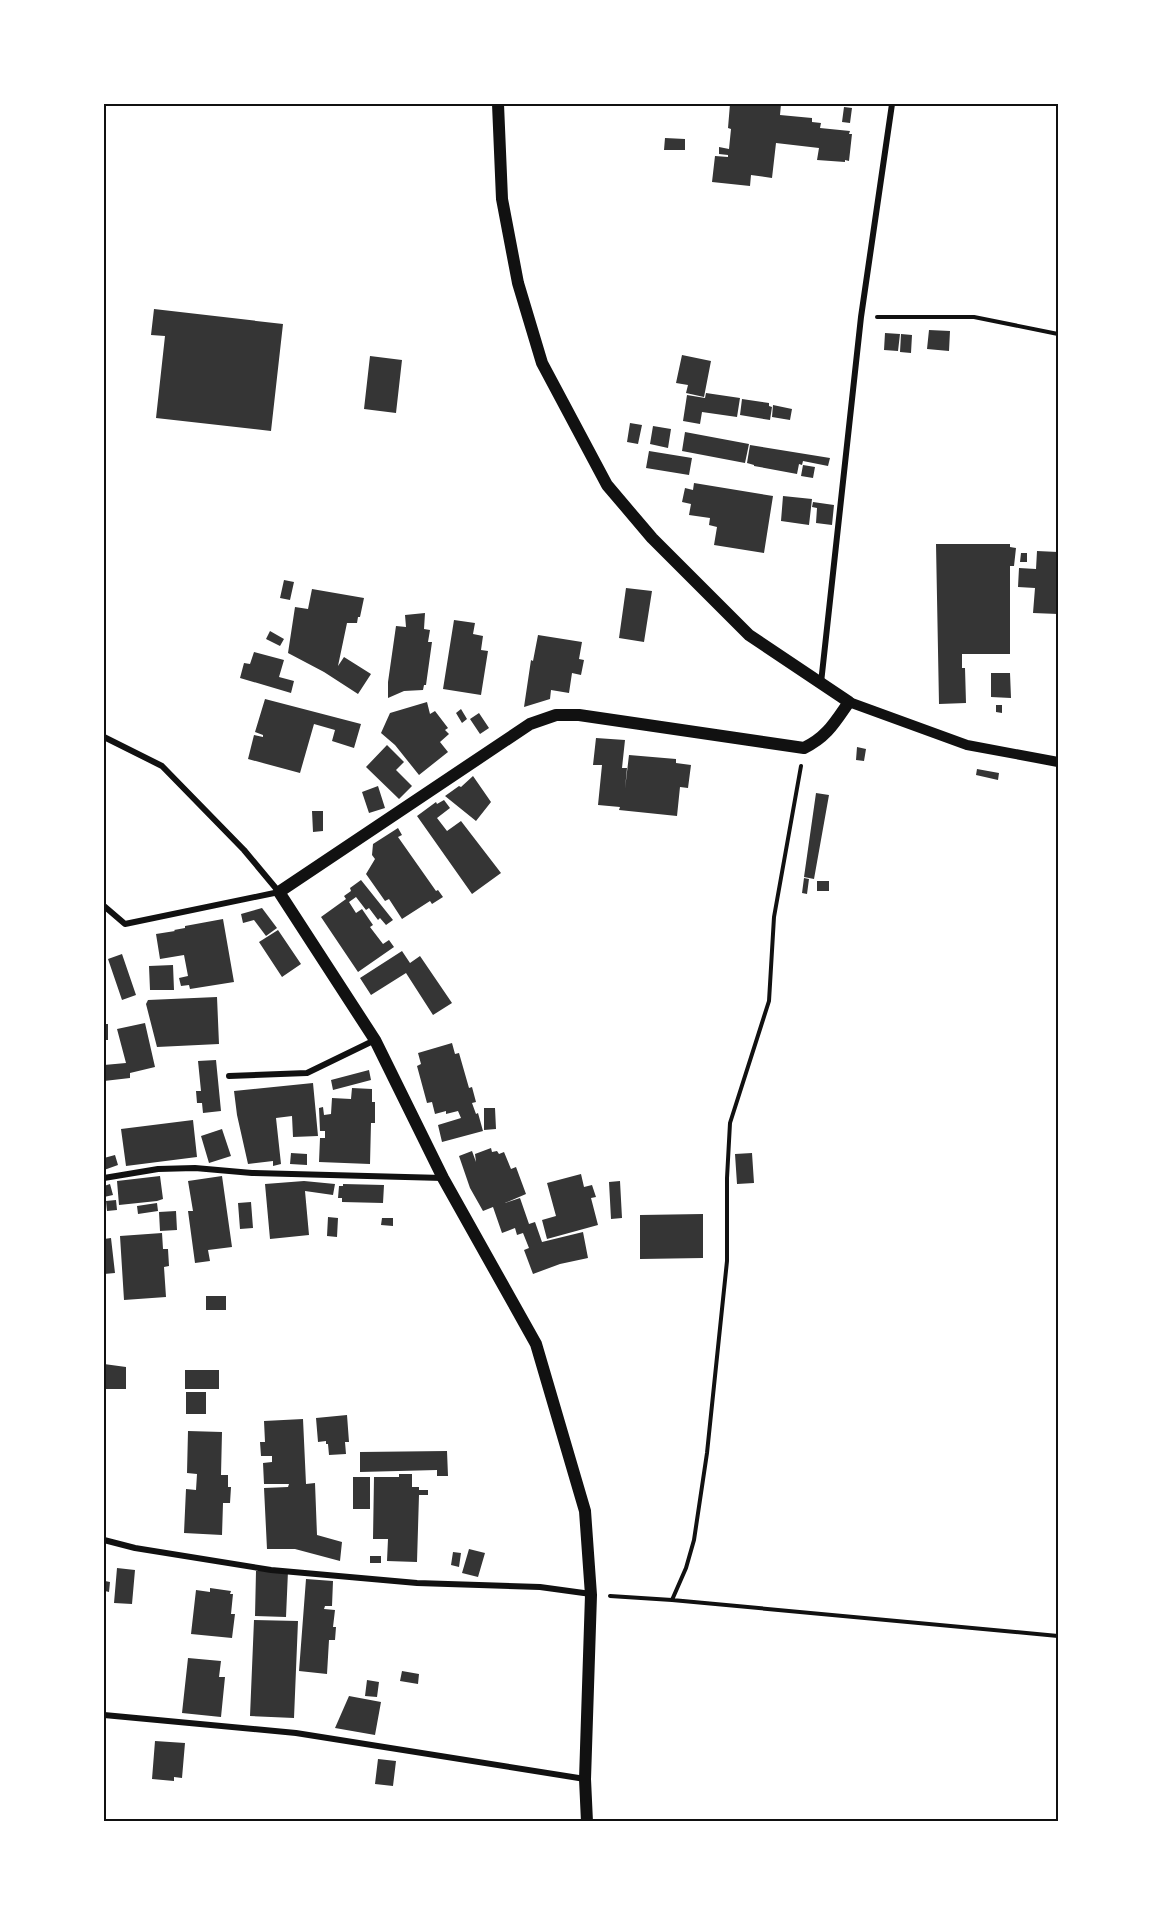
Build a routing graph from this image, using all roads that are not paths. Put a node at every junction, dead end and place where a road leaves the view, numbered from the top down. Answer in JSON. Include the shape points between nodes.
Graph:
{"nodes":[{"id":1,"x":498,"y":104,"type":"edge"},
{"id":2,"x":892,"y":104,"type":"edge"},
{"id":3,"x":821,"y":683,"type":"junction"},
{"id":4,"x":849,"y":702,"type":"junction"},
{"id":5,"x":104,"y":737,"type":"edge"},
{"id":6,"x":1059,"y":762,"type":"edge"},
{"id":7,"x":279,"y":892,"type":"junction"},
{"id":8,"x":104,"y":906,"type":"edge"},
{"id":9,"x":375,"y":1040,"type":"junction"},
{"id":10,"x":229,"y":1076,"type":"dead end"},
{"id":11,"x":443,"y":1178,"type":"junction"},
{"id":12,"x":104,"y":1179,"type":"edge"},
{"id":13,"x":104,"y":1540,"type":"edge"},
{"id":14,"x":591,"y":1594,"type":"junction"},
{"id":15,"x":104,"y":1714,"type":"edge"},
{"id":16,"x":585,"y":1779,"type":"junction"},
{"id":17,"x":587,"y":1821,"type":"edge"}],
"edges":[{"from":1,"to":3,"type":"main road","via":[[502,199],[518,283],[542,363],[607,485],[652,538],[749,635]]},
{"from":2,"to":3,"type":"street","via":[[861,317]]},
{"from":3,"to":4,"type":"main road"},
{"from":4,"to":6,"type":"street","via":[[967,745]]},
{"from":4,"to":7,"type":"main road","via":[[828,732],[804,748],[579,715],[556,715],[530,724],[502,741]]},
{"from":5,"to":7,"type":"street","via":[[162,766]]},
{"from":7,"to":8,"type":"street","via":[[125,924]]},
{"from":7,"to":9,"type":"main road"},
{"from":9,"to":10,"type":"street","via":[[307,1073]]},
{"from":9,"to":11,"type":"main road"},
{"from":11,"to":12,"type":"street","via":[[195,1168],[158,1169]]},
{"from":11,"to":14,"type":"main road","via":[[536,1344],[585,1511]]},
{"from":13,"to":14,"type":"street","via":[[271,1570],[417,1583],[540,1587]]},
{"from":14,"to":16,"type":"main road"},
{"from":15,"to":16,"type":"street","via":[[296,1733]]},
{"from":16,"to":17,"type":"main road"}]}
